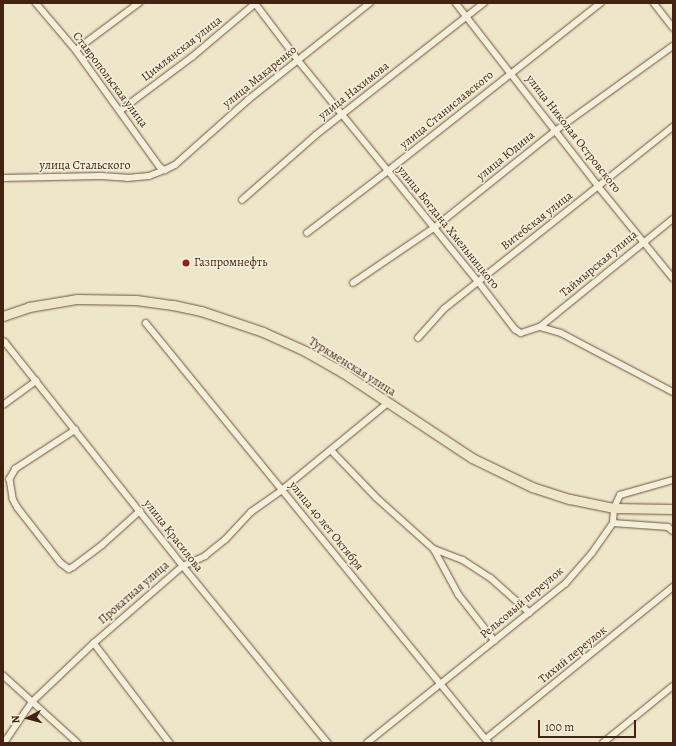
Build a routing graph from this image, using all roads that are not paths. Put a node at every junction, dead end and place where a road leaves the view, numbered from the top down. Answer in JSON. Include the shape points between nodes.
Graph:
{"nodes":[{"id":1,"x":36,"y":3,"type":"edge"},
{"id":2,"x":139,"y":3,"type":"edge"},
{"id":3,"x":256,"y":3,"type":"edge"},
{"id":4,"x":370,"y":3,"type":"edge"},
{"id":5,"x":456,"y":3,"type":"edge"},
{"id":6,"x":484,"y":3,"type":"edge"},
{"id":7,"x":601,"y":3,"type":"edge"},
{"id":8,"x":654,"y":3,"type":"edge"},
{"id":9,"x":467,"y":16,"type":"junction"},
{"id":10,"x":673,"y":27,"type":"edge"},
{"id":11,"x":673,"y":46,"type":"edge"},
{"id":12,"x":76,"y":50,"type":"junction"},
{"id":13,"x":299,"y":61,"type":"junction"},
{"id":14,"x":511,"y":72,"type":"junction"},
{"id":15,"x":120,"y":110,"type":"junction"},
{"id":16,"x":343,"y":115,"type":"junction"},
{"id":17,"x":673,"y":126,"type":"edge"},
{"id":18,"x":555,"y":131,"type":"junction"},
{"id":19,"x":165,"y":170,"type":"junction"},
{"id":20,"x":388,"y":171,"type":"junction"},
{"id":21,"x":3,"y":178,"type":"edge"},
{"id":22,"x":599,"y":187,"type":"junction"},
{"id":23,"x":242,"y":200,"type":"dead end"},
{"id":24,"x":673,"y":218,"type":"edge"},
{"id":25,"x":434,"y":228,"type":"junction"},
{"id":26,"x":307,"y":233,"type":"dead end"},
{"id":27,"x":643,"y":241,"type":"junction"},
{"id":28,"x":673,"y":278,"type":"edge"},
{"id":29,"x":478,"y":281,"type":"junction"},
{"id":30,"x":353,"y":283,"type":"dead end"},
{"id":31,"x":3,"y":316,"type":"edge"},
{"id":32,"x":146,"y":323,"type":"dead end"},
{"id":33,"x":540,"y":327,"type":"junction"},
{"id":34,"x":418,"y":338,"type":"dead end"},
{"id":35,"x":3,"y":341,"type":"edge"},
{"id":36,"x":36,"y":381,"type":"junction"},
{"id":37,"x":673,"y":392,"type":"edge"},
{"id":38,"x":388,"y":403,"type":"junction"},
{"id":39,"x":3,"y":405,"type":"edge"},
{"id":40,"x":76,"y":430,"type":"junction"},
{"id":41,"x":331,"y":450,"type":"junction"},
{"id":42,"x":673,"y":480,"type":"edge"},
{"id":43,"x":282,"y":490,"type":"junction"},
{"id":44,"x":614,"y":508,"type":"junction"},
{"id":45,"x":673,"y":509,"type":"edge"},
{"id":46,"x":140,"y":510,"type":"junction"},
{"id":47,"x":613,"y":523,"type":"junction"},
{"id":48,"x":673,"y":531,"type":"edge"},
{"id":49,"x":434,"y":549,"type":"junction"},
{"id":50,"x":183,"y":566,"type":"junction"},
{"id":51,"x":673,"y":587,"type":"edge"},
{"id":52,"x":530,"y":613,"type":"junction"},
{"id":53,"x":495,"y":641,"type":"junction"},
{"id":54,"x":94,"y":643,"type":"junction"},
{"id":55,"x":3,"y":675,"type":"edge"},
{"id":56,"x":441,"y":683,"type":"junction"},
{"id":57,"x":673,"y":686,"type":"edge"},
{"id":58,"x":32,"y":702,"type":"junction"},
{"id":59,"x":487,"y":741,"type":"edge"},
{"id":60,"x":4,"y":743,"type":"edge"},
{"id":61,"x":78,"y":743,"type":"edge"},
{"id":62,"x":170,"y":743,"type":"edge"},
{"id":63,"x":328,"y":743,"type":"edge"},
{"id":64,"x":367,"y":743,"type":"edge"},
{"id":65,"x":603,"y":743,"type":"edge"}],
"edges":[{"from":1,"to":12,"type":"street","name":"Ставропольская улица"},
{"from":2,"to":12,"type":"street"},
{"from":3,"to":13,"type":"street","name":"улица Богдана Хмельницкого"},
{"from":3,"to":15,"type":"street","name":"Цимлянская улица","via":[[192,57]]},
{"from":4,"to":13,"type":"street","name":"улица Макаренко"},
{"from":5,"to":9,"type":"street","name":"улица Николая Островского"},
{"from":6,"to":9,"type":"street","name":"улица Нахимова"},
{"from":7,"to":14,"type":"street","name":"улица Станиславского"},
{"from":8,"to":10,"type":"street"},
{"from":9,"to":14,"type":"street","name":"улица Николая Островского"},
{"from":9,"to":16,"type":"street","name":"улица Нахимова"},
{"from":11,"to":18,"type":"street","name":"улица Юдина"},
{"from":12,"to":15,"type":"street","name":"Ставропольская улица"},
{"from":13,"to":16,"type":"street","name":"улица Богдана Хмельницкого"},
{"from":13,"to":19,"type":"street","name":"улица Макаренко","via":[[248,100],[175,165]]},
{"from":14,"to":18,"type":"street","name":"улица Николая Островского"},
{"from":14,"to":20,"type":"street","name":"улица Станиславского"},
{"from":15,"to":19,"type":"street","name":"Ставропольская улица","via":[[160,167]]},
{"from":16,"to":20,"type":"street","name":"улица Богдана Хмельницкого"},
{"from":16,"to":23,"type":"street","name":"улица Нахимова","via":[[316,135]]},
{"from":17,"to":22,"type":"street","name":"Витебская улица"},
{"from":18,"to":22,"type":"street","name":"улица Николая Островского"},
{"from":18,"to":25,"type":"street","name":"улица Юдина"},
{"from":19,"to":21,"type":"street","name":"улица Стальского","via":[[149,176],[127,178]]},
{"from":20,"to":25,"type":"street","name":"улица Богдана Хмельницкого"},
{"from":20,"to":26,"type":"street","name":"улица Станиславского"},
{"from":22,"to":27,"type":"street","name":"улица Николая Островского"},
{"from":22,"to":29,"type":"street","name":"Витебская улица"},
{"from":24,"to":27,"type":"street","name":"Таймырская улица"},
{"from":25,"to":29,"type":"street","name":"улица Богдана Хмельницкого"},
{"from":25,"to":30,"type":"street","name":"улица Юдина"},
{"from":27,"to":28,"type":"street","name":"улица Николая Островского"},
{"from":27,"to":33,"type":"street","name":"Таймырская улица"},
{"from":29,"to":33,"type":"street","name":"улица Богдана Хмельницкого","via":[[514,329],[521,333]]},
{"from":29,"to":34,"type":"street","name":"Витебская улица","via":[[444,309]]},
{"from":31,"to":38,"type":"main road","name":"Туркменская улица","via":[[29,307],[77,299],[136,300],[173,305],[230,320],[286,342],[342,372]]},
{"from":32,"to":43,"type":"street","name":"улица 40 лет Октября"},
{"from":33,"to":37,"type":"street","via":[[561,333]]},
{"from":35,"to":36,"type":"street","name":"улица Красилова"},
{"from":36,"to":39,"type":"street"},
{"from":36,"to":40,"type":"street","name":"улица Красилова"},
{"from":38,"to":41,"type":"street","name":"Прокатная улица"},
{"from":38,"to":44,"type":"main road","name":"Туркменская улица","via":[[472,458],[512,478],[554,495]]},
{"from":40,"to":46,"type":"street","name":"улица Красилова"},
{"from":40,"to":46,"type":"street","via":[[16,469],[10,479],[15,503],[52,550],[66,567],[73,568]]},
{"from":41,"to":43,"type":"street","name":"Прокатная улица"},
{"from":41,"to":49,"type":"street","via":[[376,497]]},
{"from":42,"to":44,"type":"street","via":[[620,495]]},
{"from":43,"to":50,"type":"street","name":"Прокатная улица","via":[[250,512],[225,540],[205,556]]},
{"from":43,"to":56,"type":"street","name":"улица 40 лет Октября"},
{"from":44,"to":45,"type":"main road","name":"Туркменская улица"},
{"from":44,"to":47,"type":"street"},
{"from":46,"to":50,"type":"street","name":"улица Красилова"},
{"from":47,"to":48,"type":"street","via":[[668,527]]},
{"from":47,"to":52,"type":"street","name":"Рельсовый переулок","via":[[592,553],[565,584]]},
{"from":49,"to":52,"type":"street","via":[[463,560],[491,578]]},
{"from":49,"to":53,"type":"street","via":[[459,595]]},
{"from":50,"to":54,"type":"street","name":"Прокатная улица"},
{"from":50,"to":63,"type":"street","name":"улица Красилова"},
{"from":51,"to":59,"type":"street","name":"Тихий переулок"},
{"from":52,"to":53,"type":"street","name":"Рельсовый переулок"},
{"from":53,"to":56,"type":"street","name":"Рельсовый переулок"},
{"from":54,"to":58,"type":"street","name":"Прокатная улица"},
{"from":54,"to":62,"type":"street"},
{"from":55,"to":58,"type":"street"},
{"from":56,"to":59,"type":"street","name":"улица 40 лет Октября"},
{"from":56,"to":64,"type":"street","name":"Рельсовый переулок"},
{"from":57,"to":65,"type":"street"},
{"from":58,"to":60,"type":"street","name":"Прокатная улица"},
{"from":58,"to":61,"type":"street"}]}
